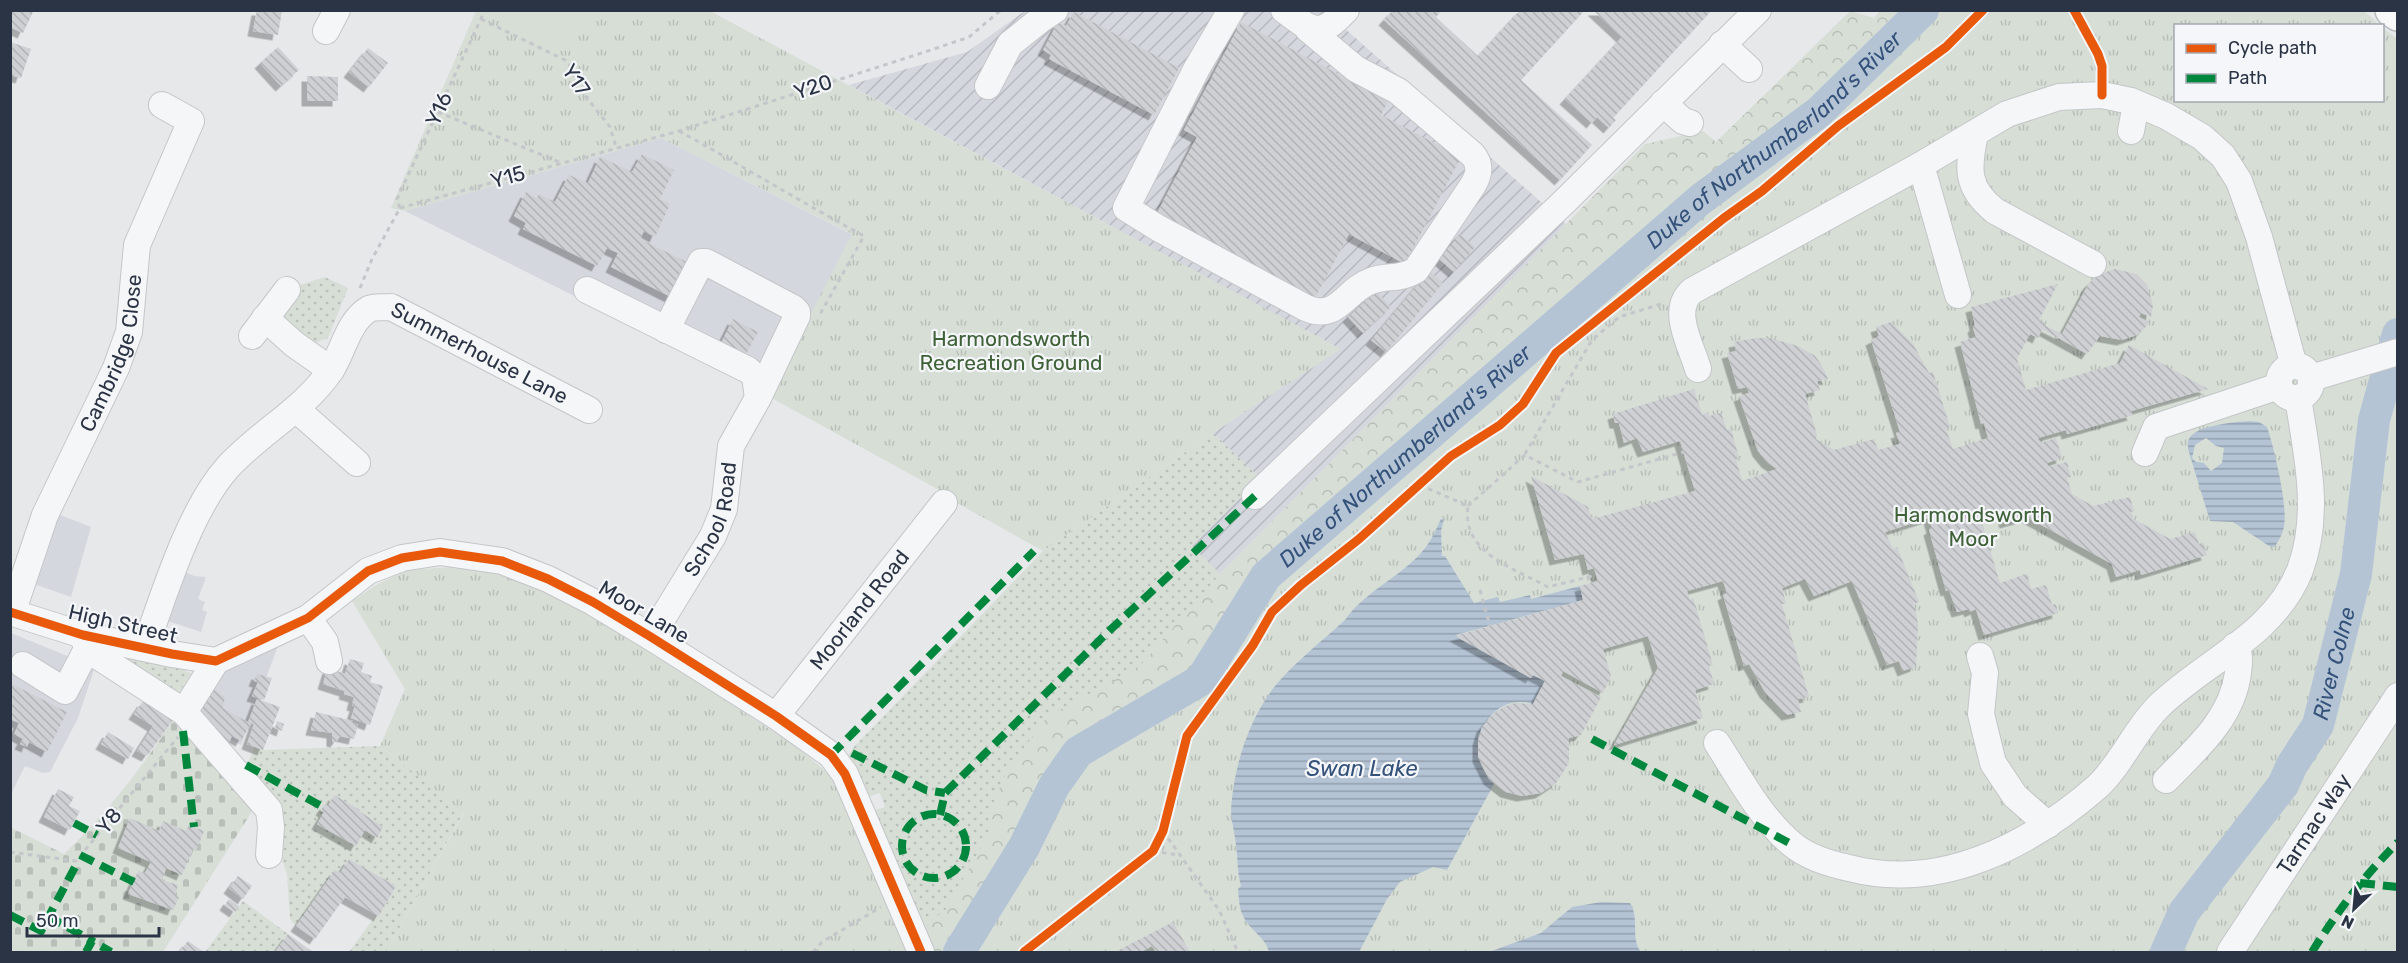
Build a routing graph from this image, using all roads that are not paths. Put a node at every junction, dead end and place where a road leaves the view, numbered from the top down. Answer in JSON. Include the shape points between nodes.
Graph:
{"nodes":[{"id":1,"x":1055,"y":10,"type":"edge"},
{"id":2,"x":1230,"y":10,"type":"edge"},
{"id":3,"x":1284,"y":10,"type":"edge"},
{"id":4,"x":1346,"y":10,"type":"edge"},
{"id":5,"x":1758,"y":10,"type":"edge"},
{"id":6,"x":2392,"y":10,"type":"edge"},
{"id":7,"x":2397,"y":14,"type":"edge"},
{"id":8,"x":1308,"y":29,"type":"junction"},
{"id":9,"x":1722,"y":44,"type":"junction"},
{"id":10,"x":1749,"y":69,"type":"dead end"},
{"id":11,"x":988,"y":86,"type":"dead end"},
{"id":12,"x":1663,"y":103,"type":"junction"},
{"id":13,"x":2136,"y":104,"type":"junction"},
{"id":14,"x":162,"y":105,"type":"dead end"},
{"id":15,"x":1690,"y":123,"type":"dead end"},
{"id":16,"x":2131,"y":131,"type":"dead end"},
{"id":17,"x":1976,"y":133,"type":"junction"},
{"id":18,"x":1920,"y":165,"type":"junction"},
{"id":19,"x":2094,"y":264,"type":"dead end"},
{"id":20,"x":287,"y":290,"type":"dead end"},
{"id":21,"x":587,"y":290,"type":"dead end"},
{"id":22,"x":1958,"y":295,"type":"dead end"},
{"id":23,"x":666,"y":330,"type":"junction"},
{"id":24,"x":2392,"y":353,"type":"edge"},
{"id":25,"x":1698,"y":369,"type":"dead end"},
{"id":26,"x":331,"y":370,"type":"junction"},
{"id":27,"x":2295,"y":382,"type":"junction"},
{"id":28,"x":758,"y":398,"type":"junction"},
{"id":29,"x":296,"y":409,"type":"junction"},
{"id":30,"x":590,"y":410,"type":"dead end"},
{"id":31,"x":2145,"y":453,"type":"dead end"},
{"id":32,"x":357,"y":464,"type":"dead end"},
{"id":33,"x":1255,"y":496,"type":"dead end"},
{"id":34,"x":944,"y":503,"type":"dead end"},
{"id":35,"x":11,"y":613,"type":"edge"},
{"id":36,"x":308,"y":618,"type":"junction"},
{"id":37,"x":651,"y":636,"type":"junction"},
{"id":38,"x":85,"y":642,"type":"junction"},
{"id":39,"x":2235,"y":646,"type":"junction"},
{"id":40,"x":145,"y":648,"type":"junction"},
{"id":41,"x":1980,"y":656,"type":"dead end"},
{"id":42,"x":222,"y":658,"type":"junction"},
{"id":43,"x":329,"y":661,"type":"dead end"},
{"id":44,"x":23,"y":665,"type":"dead end"},
{"id":45,"x":2397,"y":696,"type":"edge"},
{"id":46,"x":776,"y":716,"type":"junction"},
{"id":47,"x":184,"y":722,"type":"junction"},
{"id":48,"x":1717,"y":743,"type":"dead end"},
{"id":49,"x":2166,"y":780,"type":"dead end"},
{"id":50,"x":2048,"y":825,"type":"junction"},
{"id":51,"x":268,"y":855,"type":"dead end"},
{"id":52,"x":921,"y":952,"type":"edge"},
{"id":53,"x":2230,"y":952,"type":"edge"}],
"edges":[{"from":1,"to":11,"type":"street","via":[[1010,44]]},
{"from":2,"to":8,"type":"street","via":[[1126,208],[1306,308],[1325,312],[1370,281],[1402,277],[1416,270],[1476,180],[1478,164],[1473,155],[1398,91],[1356,69]]},
{"from":3,"to":8,"type":"street"},
{"from":4,"to":8,"type":"street","via":[[1324,29]]},
{"from":5,"to":9,"type":"street"},
{"from":6,"to":7,"type":"highway"},
{"from":9,"to":10,"type":"street"},
{"from":9,"to":12,"type":"street"},
{"from":12,"to":15,"type":"street"},
{"from":12,"to":33,"type":"street"},
{"from":13,"to":16,"type":"street"},
{"from":13,"to":17,"type":"street","via":[[2102,95],[2059,97],[2007,114]]},
{"from":13,"to":27,"type":"street","via":[[2184,126],[2223,156],[2239,181],[2237,199],[2259,237]]},
{"from":14,"to":35,"type":"street","name":"Cambridge Close","via":[[191,121],[137,245],[129,332],[116,368],[45,515]]},
{"from":17,"to":18,"type":"street"},
{"from":17,"to":19,"type":"street","via":[[1969,163],[1972,181],[1983,201]]},
{"from":18,"to":22,"type":"street"},
{"from":18,"to":25,"type":"street","via":[[1686,296],[1682,317]]},
{"from":20,"to":26,"type":"street","via":[[259,327],[294,344]]},
{"from":21,"to":23,"type":"street"},
{"from":23,"to":28,"type":"street","via":[[751,372]]},
{"from":23,"to":28,"type":"street","name":"School Road","via":[[701,262],[794,308],[797,316]]},
{"from":24,"to":27,"type":"street"},
{"from":26,"to":29,"type":"street","name":"Summerhouse Lane"},
{"from":26,"to":30,"type":"street","name":"Summerhouse Lane","via":[[357,319],[370,308],[391,307]]},
{"from":27,"to":31,"type":"street","via":[[2156,427]]},
{"from":27,"to":39,"type":"street","via":[[2312,500],[2306,550],[2286,595],[2264,624]]},
{"from":28,"to":37,"type":"street","name":"School Road","via":[[731,446],[724,509],[713,536]]},
{"from":29,"to":32,"type":"street"},
{"from":29,"to":40,"type":"street","name":"Summerhouse Lane","via":[[227,467],[201,506],[166,586]]},
{"from":34,"to":46,"type":"street","name":"Moorland Road"},
{"from":35,"to":38,"type":"street","name":"High Street"},
{"from":36,"to":37,"type":"street","name":"Moor Lane","via":[[368,571],[402,558],[440,552],[502,561],[548,579]]},
{"from":36,"to":42,"type":"street","name":"Moor Lane"},
{"from":36,"to":43,"type":"street","via":[[325,642]]},
{"from":37,"to":46,"type":"street","name":"Moor Lane"},
{"from":38,"to":40,"type":"street","name":"High Street"},
{"from":38,"to":44,"type":"street","via":[[65,691]]},
{"from":38,"to":47,"type":"street"},
{"from":39,"to":49,"type":"street","via":[[2240,655],[2235,690],[2220,721]]},
{"from":39,"to":50,"type":"street","via":[[2157,708],[2099,785]]},
{"from":40,"to":42,"type":"street","name":"High Street"},
{"from":41,"to":50,"type":"street","via":[[1985,673],[1981,714],[1993,762],[2015,796]]},
{"from":42,"to":47,"type":"street"},
{"from":45,"to":53,"type":"street","name":"Tarmac Way"},
{"from":46,"to":52,"type":"street","name":"Moor Lane","via":[[843,755],[845,774]]},
{"from":47,"to":51,"type":"street","via":[[269,810]]},
{"from":48,"to":50,"type":"street","via":[[1765,815],[1793,845],[1830,863],[1873,875],[1965,866],[2021,842]]}]}
